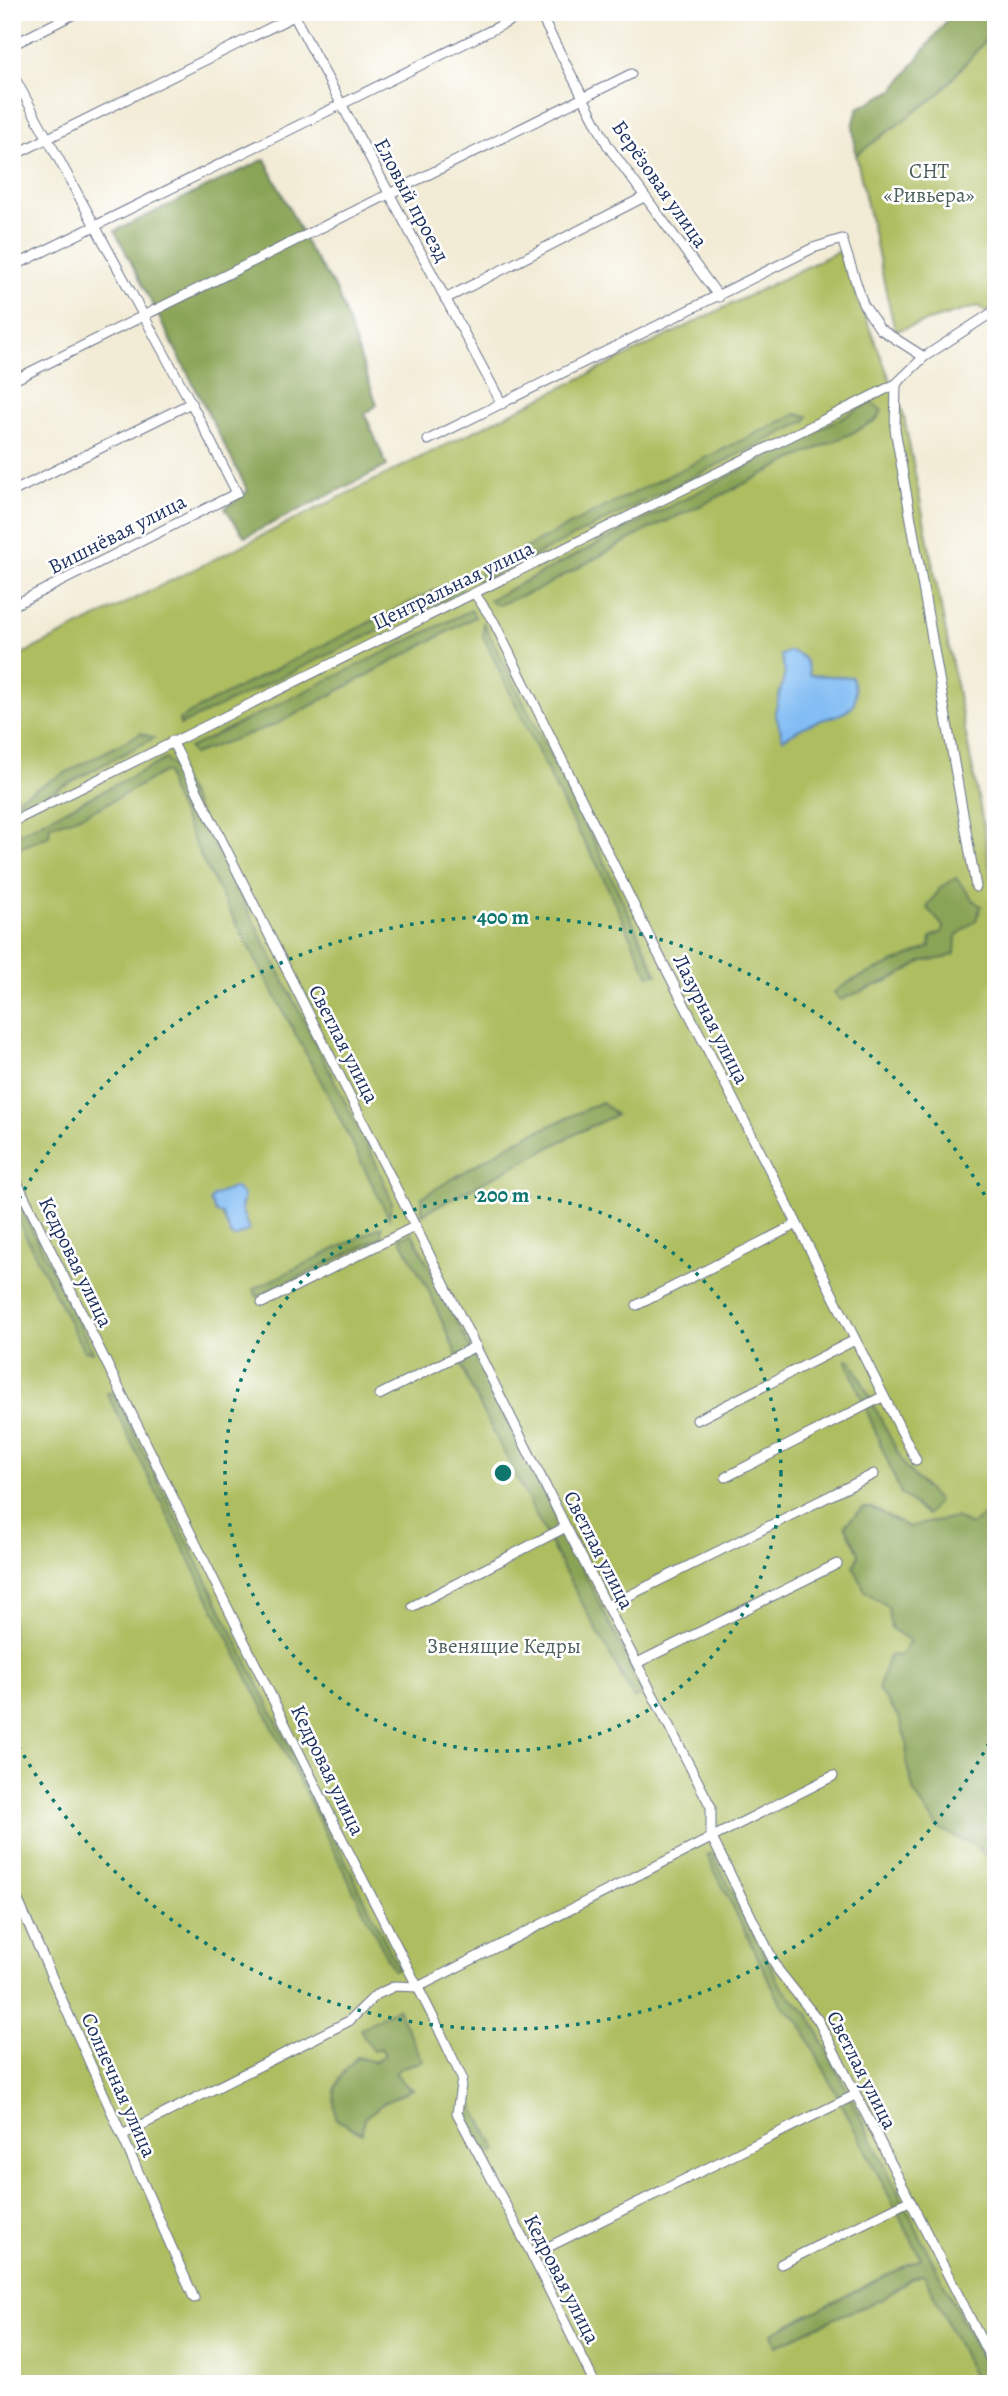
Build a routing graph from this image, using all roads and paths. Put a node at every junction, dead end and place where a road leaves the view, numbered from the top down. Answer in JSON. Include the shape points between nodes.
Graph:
{"nodes":[{"id":1,"x":78,"y":12,"type":"edge"},
{"id":2,"x":528,"y":12,"type":"edge"},
{"id":3,"x":540,"y":12,"type":"edge"},
{"id":4,"x":296,"y":14,"type":"edge"},
{"id":5,"x":12,"y":45,"type":"edge"},
{"id":6,"x":12,"y":73,"type":"edge"},
{"id":7,"x":631,"y":74,"type":"dead end"},
{"id":8,"x":583,"y":97,"type":"junction"},
{"id":9,"x":341,"y":106,"type":"junction"},
{"id":10,"x":48,"y":139,"type":"junction"},
{"id":11,"x":12,"y":156,"type":"edge"},
{"id":12,"x":388,"y":193,"type":"junction"},
{"id":13,"x":644,"y":197,"type":"junction"},
{"id":14,"x":95,"y":226,"type":"junction"},
{"id":15,"x":12,"y":267,"type":"edge"},
{"id":16,"x":719,"y":297,"type":"junction"},
{"id":17,"x":445,"y":299,"type":"junction"},
{"id":18,"x":996,"y":310,"type":"edge"},
{"id":19,"x":144,"y":316,"type":"junction"},
{"id":20,"x":924,"y":357,"type":"junction"},
{"id":21,"x":12,"y":381,"type":"edge"},
{"id":22,"x":896,"y":384,"type":"junction"},
{"id":23,"x":191,"y":403,"type":"junction"},
{"id":24,"x":502,"y":404,"type":"junction"},
{"id":25,"x":428,"y":440,"type":"dead end"},
{"id":26,"x":12,"y":492,"type":"edge"},
{"id":27,"x":475,"y":594,"type":"junction"},
{"id":28,"x":12,"y":606,"type":"edge"},
{"id":29,"x":172,"y":741,"type":"junction"},
{"id":30,"x":12,"y":822,"type":"edge"},
{"id":31,"x":976,"y":887,"type":"dead end"},
{"id":32,"x":12,"y":1172,"type":"edge"},
{"id":33,"x":797,"y":1224,"type":"junction"},
{"id":34,"x":416,"y":1226,"type":"junction"},
{"id":35,"x":262,"y":1303,"type":"dead end"},
{"id":36,"x":637,"y":1305,"type":"dead end"},
{"id":37,"x":855,"y":1340,"type":"junction"},
{"id":38,"x":476,"y":1346,"type":"junction"},
{"id":39,"x":379,"y":1395,"type":"dead end"},
{"id":40,"x":884,"y":1396,"type":"junction"},
{"id":41,"x":697,"y":1420,"type":"dead end"},
{"id":42,"x":916,"y":1460,"type":"dead end"},
{"id":43,"x":874,"y":1474,"type":"dead end"},
{"id":44,"x":726,"y":1477,"type":"dead end"},
{"id":45,"x":566,"y":1527,"type":"junction"},
{"id":46,"x":837,"y":1564,"type":"dead end"},
{"id":47,"x":413,"y":1606,"type":"dead end"},
{"id":48,"x":608,"y":1606,"type":"junction"},
{"id":49,"x":637,"y":1663,"type":"junction"},
{"id":50,"x":833,"y":1776,"type":"dead end"},
{"id":51,"x":711,"y":1836,"type":"junction"},
{"id":52,"x":12,"y":1887,"type":"edge"},
{"id":53,"x":418,"y":1987,"type":"junction"},
{"id":54,"x":855,"y":2095,"type":"junction"},
{"id":55,"x":122,"y":2135,"type":"junction"},
{"id":56,"x":909,"y":2201,"type":"junction"},
{"id":57,"x":532,"y":2255,"type":"junction"},
{"id":58,"x":781,"y":2264,"type":"dead end"},
{"id":59,"x":194,"y":2298,"type":"dead end"},
{"id":60,"x":996,"y":2369,"type":"edge"},
{"id":61,"x":595,"y":2384,"type":"edge"}],
"edges":[{"from":1,"to":5,"type":"street"},
{"from":2,"to":9,"type":"street"},
{"from":3,"to":8,"type":"street","name":"Берёзовая улица"},
{"from":4,"to":9,"type":"street","name":"Еловый проезд"},
{"from":4,"to":10,"type":"street"},
{"from":6,"to":10,"type":"street"},
{"from":7,"to":8,"type":"street"},
{"from":8,"to":12,"type":"street"},
{"from":8,"to":13,"type":"street","name":"Берёзовая улица","via":[[608,146]]},
{"from":9,"to":12,"type":"street","name":"Еловый проезд"},
{"from":9,"to":14,"type":"street"},
{"from":10,"to":11,"type":"street"},
{"from":10,"to":14,"type":"street"},
{"from":12,"to":17,"type":"street","name":"Еловый проезд"},
{"from":12,"to":19,"type":"street"},
{"from":13,"to":16,"type":"street","name":"Берёзовая улица"},
{"from":13,"to":17,"type":"street"},
{"from":14,"to":15,"type":"street"},
{"from":14,"to":19,"type":"street"},
{"from":16,"to":20,"type":"street","via":[[813,248],[842,239],[863,304],[880,329]]},
{"from":16,"to":24,"type":"street"},
{"from":17,"to":24,"type":"street","name":"Еловый проезд"},
{"from":18,"to":20,"type":"street","name":"Центральная улица"},
{"from":19,"to":21,"type":"street"},
{"from":19,"to":23,"type":"street"},
{"from":20,"to":22,"type":"street","name":"Центральная улица"},
{"from":22,"to":27,"type":"street","name":"Центральная улица"},
{"from":22,"to":31,"type":"street","via":[[895,429]]},
{"from":23,"to":26,"type":"street"},
{"from":23,"to":28,"type":"street","name":"Вишнёвая улица","via":[[237,493]]},
{"from":24,"to":25,"type":"street"},
{"from":27,"to":29,"type":"street","name":"Центральная улица"},
{"from":27,"to":33,"type":"street","name":"Лазурная улица","via":[[494,622]]},
{"from":29,"to":30,"type":"street","name":"Центральная улица"},
{"from":29,"to":34,"type":"street","name":"Светлая улица"},
{"from":32,"to":53,"type":"street","name":"Кедровая улица"},
{"from":33,"to":36,"type":"street"},
{"from":33,"to":37,"type":"street","name":"Лазурная улица"},
{"from":34,"to":35,"type":"street"},
{"from":34,"to":38,"type":"street","name":"Светлая улица"},
{"from":37,"to":40,"type":"street","name":"Лазурная улица"},
{"from":37,"to":41,"type":"street"},
{"from":38,"to":39,"type":"street"},
{"from":38,"to":45,"type":"street","name":"Светлая улица"},
{"from":40,"to":42,"type":"street","name":"Лазурная улица"},
{"from":40,"to":44,"type":"street"},
{"from":43,"to":48,"type":"street"},
{"from":45,"to":47,"type":"street"},
{"from":45,"to":48,"type":"street","name":"Светлая улица"},
{"from":46,"to":49,"type":"street"},
{"from":48,"to":49,"type":"street","name":"Светлая улица"},
{"from":49,"to":51,"type":"street","name":"Светлая улица","via":[[712,1807]]},
{"from":50,"to":51,"type":"street"},
{"from":51,"to":53,"type":"street"},
{"from":51,"to":54,"type":"street","name":"Светлая улица","via":[[778,1970],[818,2020]]},
{"from":52,"to":55,"type":"street","name":"Солнечная улица"},
{"from":53,"to":55,"type":"street","via":[[395,1986],[376,1996],[349,2021]]},
{"from":53,"to":57,"type":"street","name":"Кедровая улица","via":[[462,2078],[457,2113]]},
{"from":54,"to":56,"type":"street","name":"Светлая улица"},
{"from":54,"to":57,"type":"street"},
{"from":55,"to":59,"type":"street","name":"Солнечная улица"},
{"from":56,"to":58,"type":"street"},
{"from":56,"to":60,"type":"street","name":"Светлая улица"},
{"from":57,"to":61,"type":"street","name":"Кедровая улица"}]}
